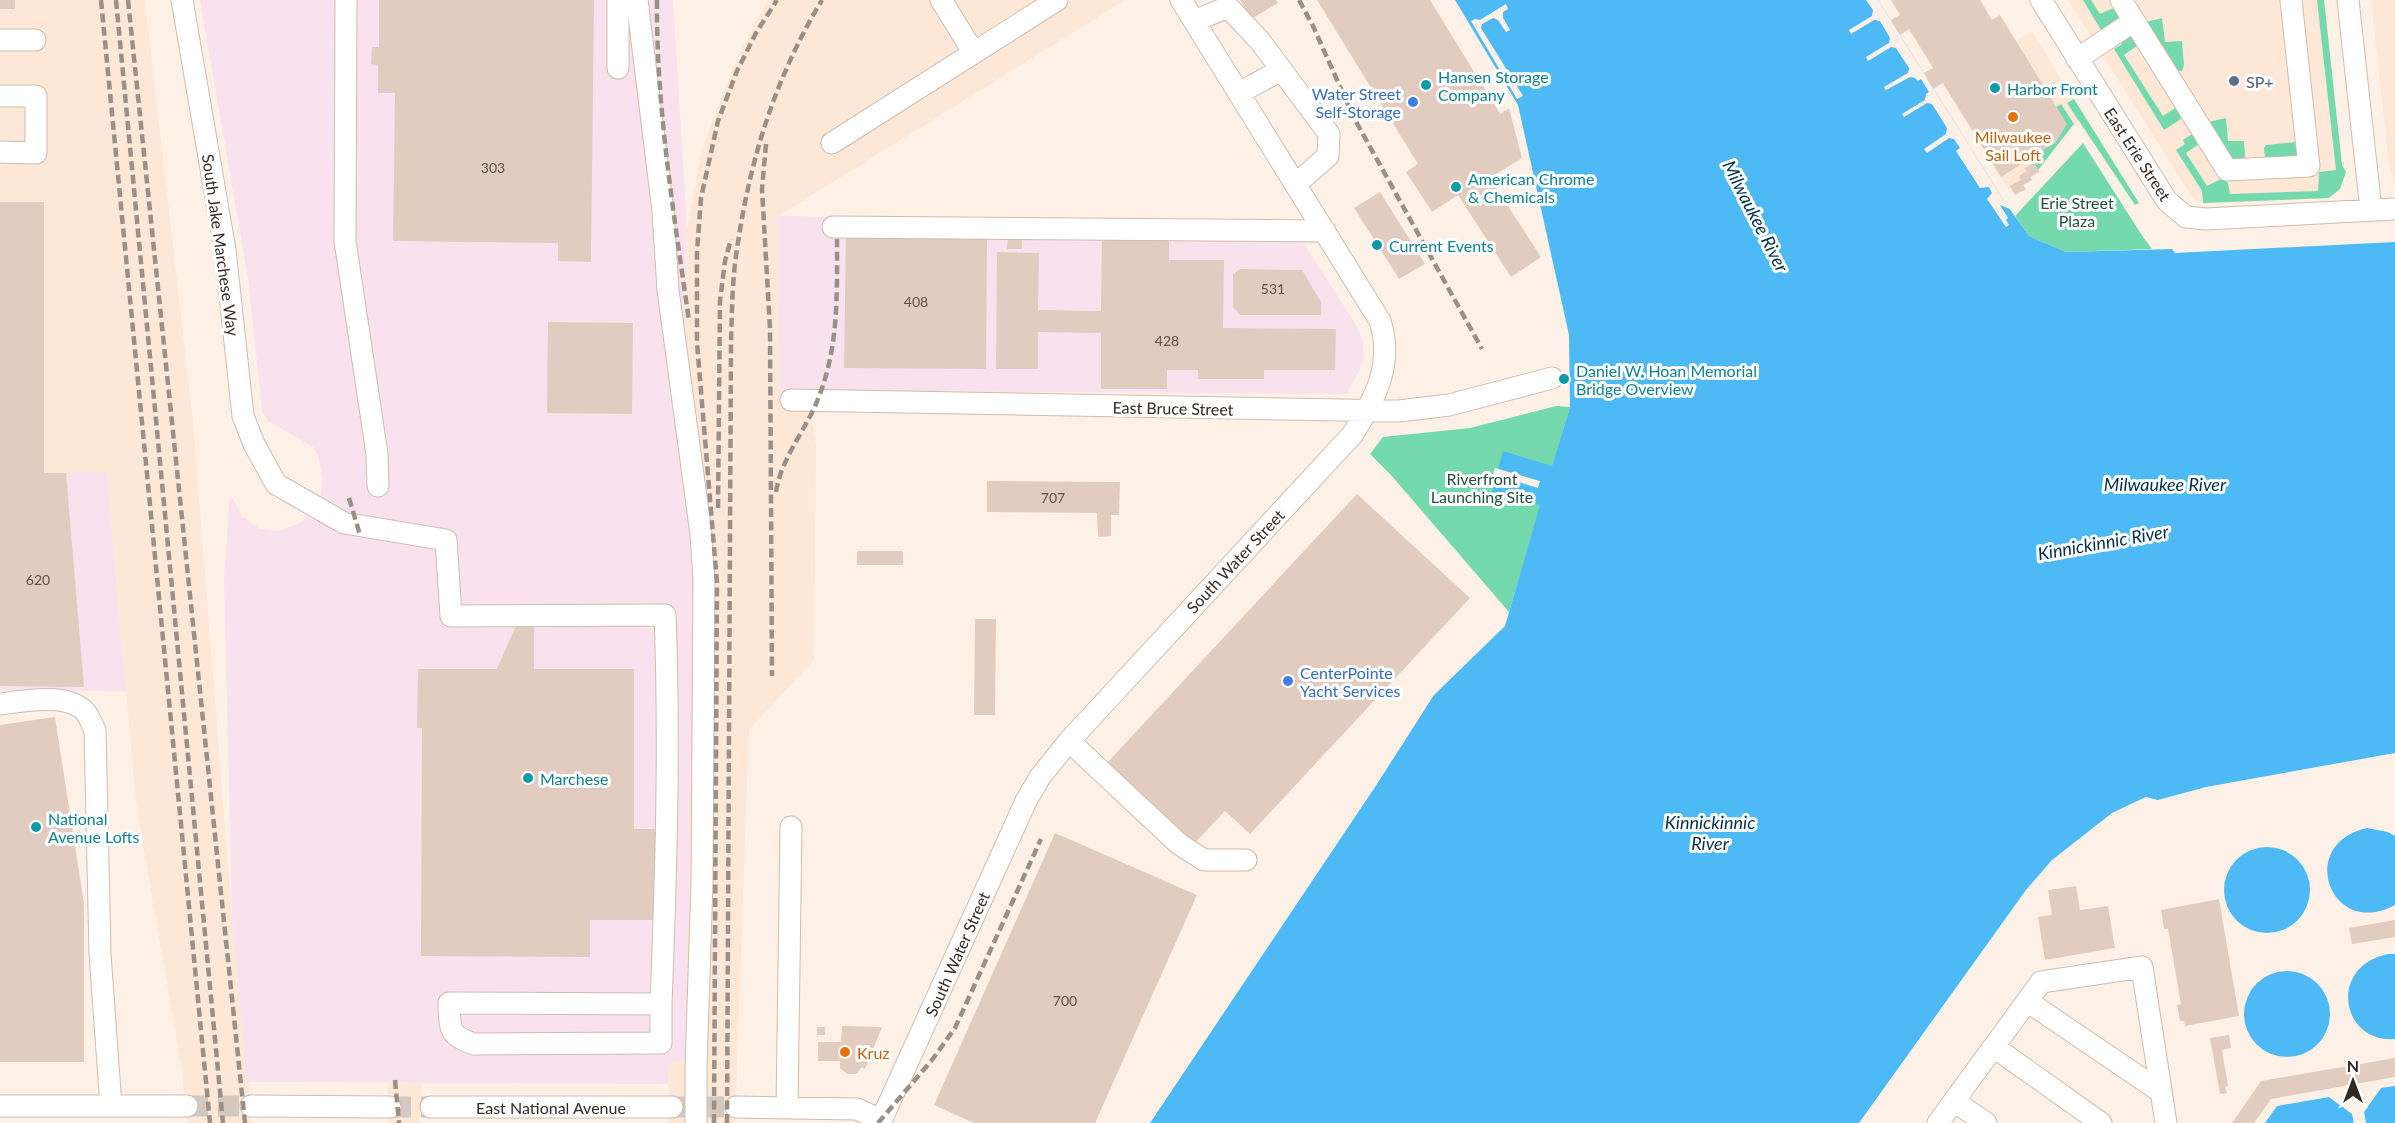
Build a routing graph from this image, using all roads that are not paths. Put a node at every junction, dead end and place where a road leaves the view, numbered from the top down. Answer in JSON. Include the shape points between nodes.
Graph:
{"nodes":[{"id":1,"x":182,"y":0,"type":"edge"},
{"id":2,"x":346,"y":0,"type":"edge"},
{"id":3,"x":618,"y":0,"type":"edge"},
{"id":4,"x":637,"y":0,"type":"edge"},
{"id":5,"x":941,"y":0,"type":"edge"},
{"id":6,"x":1057,"y":0,"type":"edge"},
{"id":7,"x":1181,"y":0,"type":"edge"},
{"id":8,"x":2041,"y":0,"type":"edge"},
{"id":9,"x":2121,"y":0,"type":"edge"},
{"id":10,"x":2291,"y":0,"type":"edge"},
{"id":11,"x":2348,"y":0,"type":"edge"},
{"id":12,"x":1226,"y":3,"type":"edge"},
{"id":13,"x":1194,"y":21,"type":"junction"},
{"id":14,"x":2134,"y":21,"type":"junction"},
{"id":15,"x":0,"y":40,"type":"edge"},
{"id":16,"x":35,"y":40,"type":"dead end"},
{"id":17,"x":974,"y":53,"type":"junction"},
{"id":18,"x":2078,"y":59,"type":"junction"},
{"id":19,"x":618,"y":68,"type":"dead end"},
{"id":20,"x":1281,"y":70,"type":"junction"},
{"id":21,"x":1239,"y":93,"type":"junction"},
{"id":22,"x":0,"y":96,"type":"edge"},
{"id":23,"x":832,"y":143,"type":"dead end"},
{"id":24,"x":0,"y":152,"type":"edge"},
{"id":25,"x":1296,"y":184,"type":"junction"},
{"id":26,"x":2395,"y":208,"type":"edge"},
{"id":27,"x":2372,"y":210,"type":"junction"},
{"id":28,"x":833,"y":227,"type":"dead end"},
{"id":29,"x":1325,"y":231,"type":"junction"},
{"id":30,"x":1552,"y":378,"type":"dead end"},
{"id":31,"x":791,"y":400,"type":"dead end"},
{"id":32,"x":1366,"y":412,"type":"junction"},
{"id":33,"x":378,"y":486,"type":"dead end"},
{"id":34,"x":0,"y":704,"type":"edge"},
{"id":35,"x":1069,"y":741,"type":"junction"},
{"id":36,"x":791,"y":827,"type":"dead end"},
{"id":37,"x":1246,"y":860,"type":"dead end"},
{"id":38,"x":2027,"y":1000,"type":"junction"},
{"id":39,"x":661,"y":1004,"type":"junction"},
{"id":40,"x":1994,"y":1047,"type":"junction"},
{"id":41,"x":2161,"y":1092,"type":"junction"},
{"id":42,"x":1954,"y":1101,"type":"junction"},
{"id":43,"x":0,"y":1106,"type":"edge"},
{"id":44,"x":188,"y":1106,"type":"tunnel mouth"},
{"id":45,"x":251,"y":1106,"type":"tunnel mouth"},
{"id":46,"x":390,"y":1107,"type":"tunnel mouth"},
{"id":47,"x":431,"y":1107,"type":"tunnel mouth"},
{"id":48,"x":672,"y":1107,"type":"tunnel mouth"},
{"id":49,"x":736,"y":1107,"type":"tunnel mouth"},
{"id":50,"x":787,"y":1107,"type":"junction"},
{"id":51,"x":100,"y":1112,"type":"edge"},
{"id":52,"x":40,"y":1114,"type":"edge"},
{"id":53,"x":462,"y":1115,"type":"edge"},
{"id":54,"x":880,"y":1121,"type":"edge"},
{"id":55,"x":696,"y":1123,"type":"edge"},
{"id":56,"x":1938,"y":1123,"type":"edge"},
{"id":57,"x":1986,"y":1123,"type":"edge"},
{"id":58,"x":2101,"y":1123,"type":"edge"},
{"id":59,"x":2166,"y":1123,"type":"edge"}],
"edges":[{"from":1,"to":39,"type":"street","name":"South Jake Marchese Way","via":[[225,250],[243,416],[276,484],[344,523],[446,540],[451,616],[665,615],[668,706]]},
{"from":2,"to":33,"type":"street","via":[[345,241],[377,454]]},
{"from":3,"to":19,"type":"street"},
{"from":4,"to":55,"type":"street","via":[[663,211],[668,290],[705,579]]},
{"from":5,"to":17,"type":"street"},
{"from":6,"to":17,"type":"street"},
{"from":7,"to":13,"type":"street","name":"South Water Street"},
{"from":8,"to":18,"type":"street","name":"East Erie Street"},
{"from":9,"to":14,"type":"street"},
{"from":10,"to":14,"type":"street","via":[[2309,166],[2227,170]]},
{"from":11,"to":27,"type":"street"},
{"from":12,"to":13,"type":"street"},
{"from":12,"to":20,"type":"street"},
{"from":13,"to":21,"type":"street","name":"South Water Street"},
{"from":14,"to":18,"type":"street"},
{"from":15,"to":16,"type":"street"},
{"from":17,"to":23,"type":"street"},
{"from":18,"to":27,"type":"street","name":"East Erie Street","via":[[2168,201],[2186,217]]},
{"from":20,"to":21,"type":"street"},
{"from":20,"to":25,"type":"street","via":[[1329,134],[1328,156]]},
{"from":21,"to":25,"type":"street","name":"South Water Street"},
{"from":22,"to":24,"type":"street","via":[[36,96],[36,153]]},
{"from":25,"to":29,"type":"street","name":"South Water Street"},
{"from":26,"to":27,"type":"street","name":"East Erie Street"},
{"from":28,"to":29,"type":"street"},
{"from":29,"to":32,"type":"street","name":"South Water Street","via":[[1383,332],[1386,359]]},
{"from":30,"to":32,"type":"street","name":"East Bruce Street","via":[[1449,405]]},
{"from":31,"to":32,"type":"street","name":"East Bruce Street"},
{"from":32,"to":35,"type":"street","name":"South Water Street","via":[[1352,435]]},
{"from":34,"to":51,"type":"street","via":[[59,700],[77,705],[95,730]]},
{"from":35,"to":37,"type":"street","via":[[1179,844],[1204,860]]},
{"from":35,"to":54,"type":"street","name":"South Water Street","via":[[1026,801]]},
{"from":36,"to":50,"type":"street"},
{"from":38,"to":40,"type":"street"},
{"from":38,"to":41,"type":"street"},
{"from":38,"to":41,"type":"street","via":[[2041,982],[2142,968]]},
{"from":39,"to":39,"type":"street","via":[[448,1003],[450,1028],[455,1035],[474,1044],[661,1043]]},
{"from":40,"to":42,"type":"street"},
{"from":40,"to":58,"type":"street"},
{"from":41,"to":59,"type":"street"},
{"from":42,"to":56,"type":"street"},
{"from":42,"to":57,"type":"street"},
{"from":43,"to":52,"type":"street"},
{"from":44,"to":51,"type":"street"},
{"from":45,"to":46,"type":"street"},
{"from":47,"to":53,"type":"street","name":"East National Avenue"},
{"from":48,"to":53,"type":"street","name":"East National Avenue"},
{"from":49,"to":50,"type":"street"},
{"from":50,"to":54,"type":"street","via":[[857,1109]]},
{"from":51,"to":52,"type":"street"}]}
